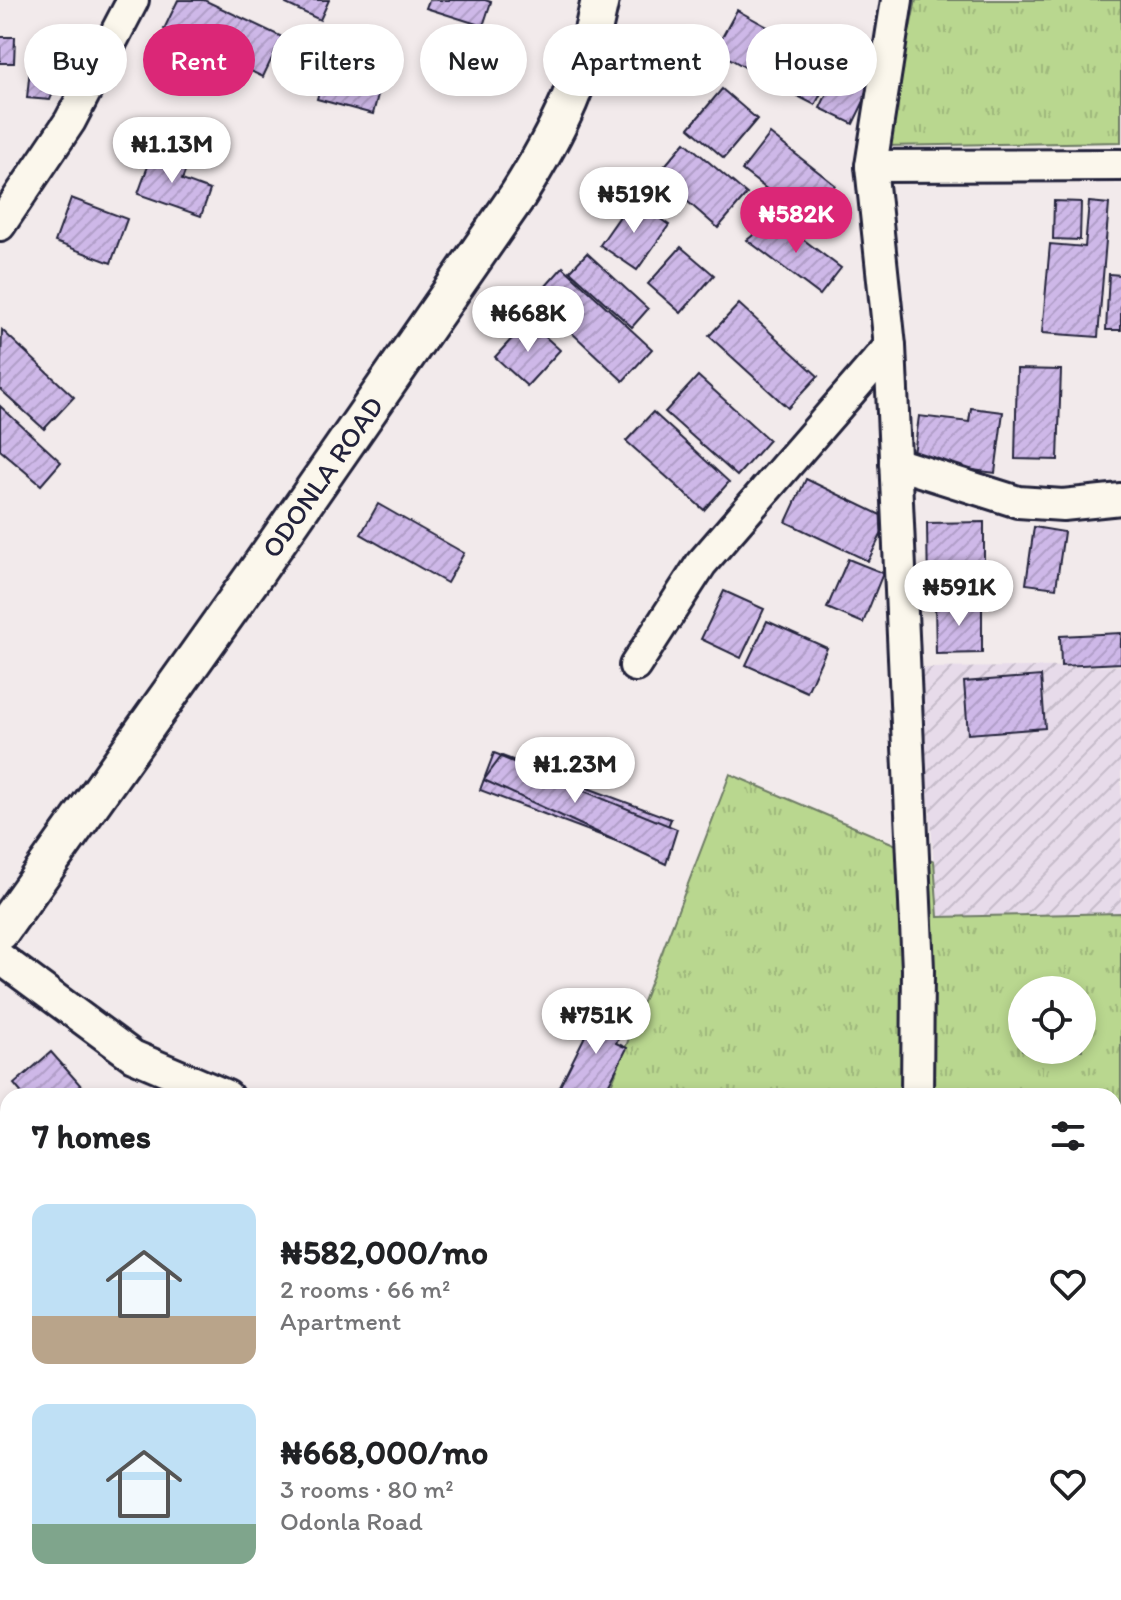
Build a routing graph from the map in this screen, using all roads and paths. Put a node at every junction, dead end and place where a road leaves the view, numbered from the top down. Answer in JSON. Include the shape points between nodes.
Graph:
{"nodes":[{"id":1,"x":133,"y":0,"type":"edge"},
{"id":2,"x":600,"y":0,"type":"edge"},
{"id":3,"x":897,"y":0,"type":"edge"},
{"id":4,"x":1121,"y":165,"type":"edge"},
{"id":5,"x":871,"y":166,"type":"junction"},
{"id":6,"x":0,"y":225,"type":"edge"},
{"id":7,"x":890,"y":346,"type":"junction"},
{"id":8,"x":895,"y":463,"type":"junction"},
{"id":9,"x":1121,"y":499,"type":"edge"},
{"id":10,"x":635,"y":666,"type":"dead end"},
{"id":11,"x":0,"y":932,"type":"edge"},
{"id":12,"x":0,"y":958,"type":"edge"},
{"id":13,"x":208,"y":1088,"type":"edge"},
{"id":14,"x":917,"y":1088,"type":"edge"}],
"edges":[{"from":1,"to":6,"type":"street","via":[[70,121]]},
{"from":2,"to":11,"type":"street","name":"ODONLA ROAD","via":[[576,93],[518,195]]},
{"from":3,"to":5,"type":"street"},
{"from":4,"to":5,"type":"street"},
{"from":5,"to":7,"type":"street"},
{"from":7,"to":8,"type":"street"},
{"from":7,"to":10,"type":"street","via":[[701,564]]},
{"from":8,"to":9,"type":"street","via":[[1018,502],[1063,505]]},
{"from":8,"to":14,"type":"street","via":[[918,969]]},
{"from":12,"to":13,"type":"street","via":[[133,1056]]}]}
